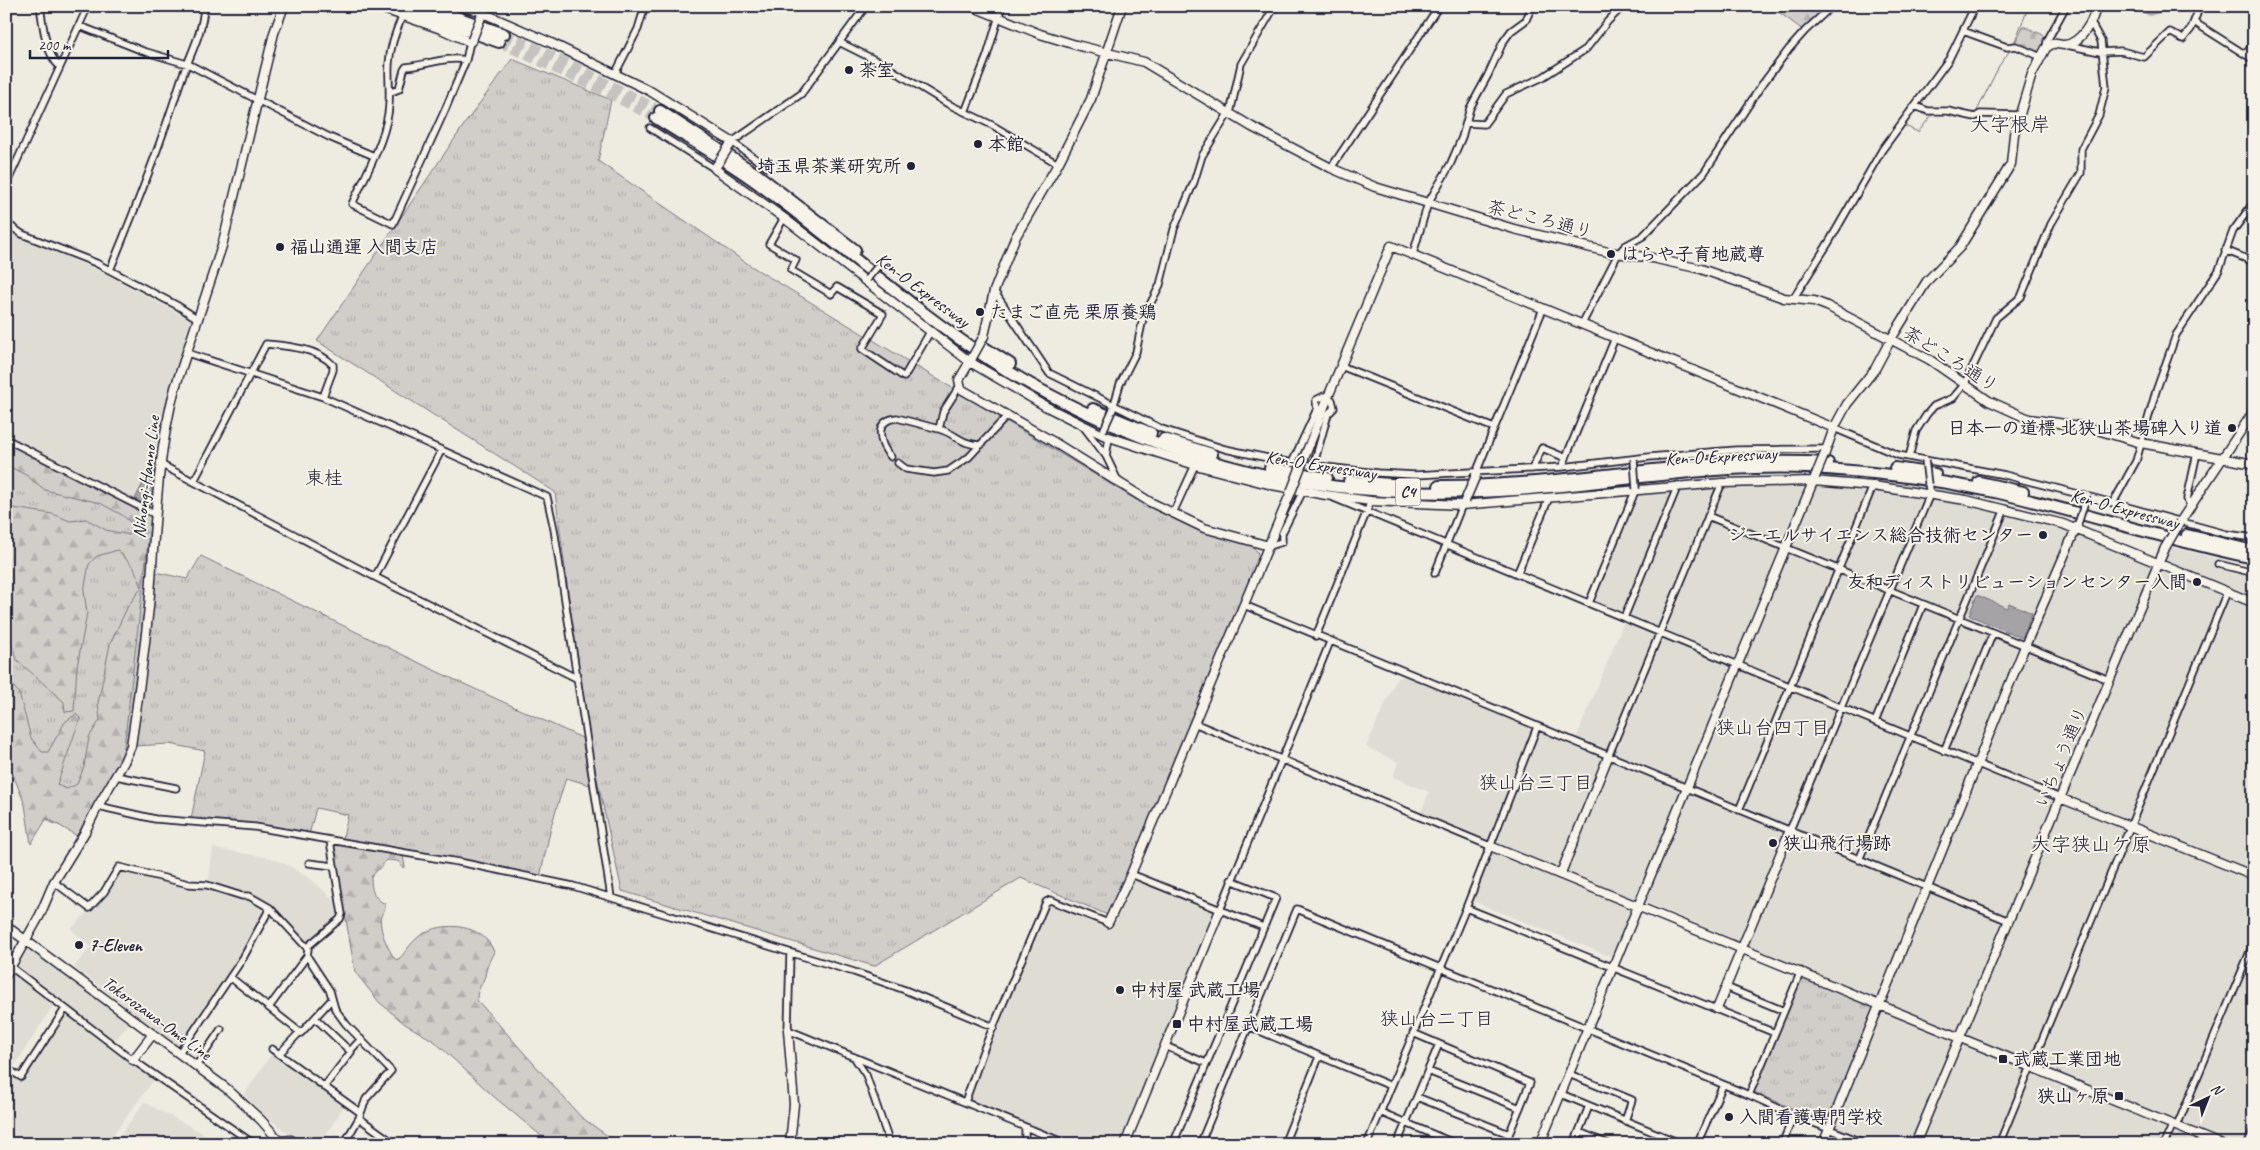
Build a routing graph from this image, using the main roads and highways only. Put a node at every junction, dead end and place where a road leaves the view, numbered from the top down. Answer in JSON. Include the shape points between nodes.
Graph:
{"nodes":[{"id":1,"x":426,"y":6,"type":"edge"},
{"id":2,"x":401,"y":11,"type":"edge"},
{"id":3,"x":2254,"y":554,"type":"edge"}],
"edges":[{"from":1,"to":2,"type":"highway","via":[[502,38]]},
{"from":3,"to":3,"type":"highway","name":"Ken-O Expressway","number":"C4","via":[[1998,486],[1924,472],[1855,464],[1747,461],[1514,482],[1413,486],[1320,477],[1216,455],[1089,407],[1015,367],[944,319],[758,175],[658,115],[763,187],[941,325],[1011,373],[1111,424],[1161,445],[1215,462],[1320,484],[1437,493],[1514,490],[1747,468],[1854,471],[1996,492],[2239,555]]}]}
